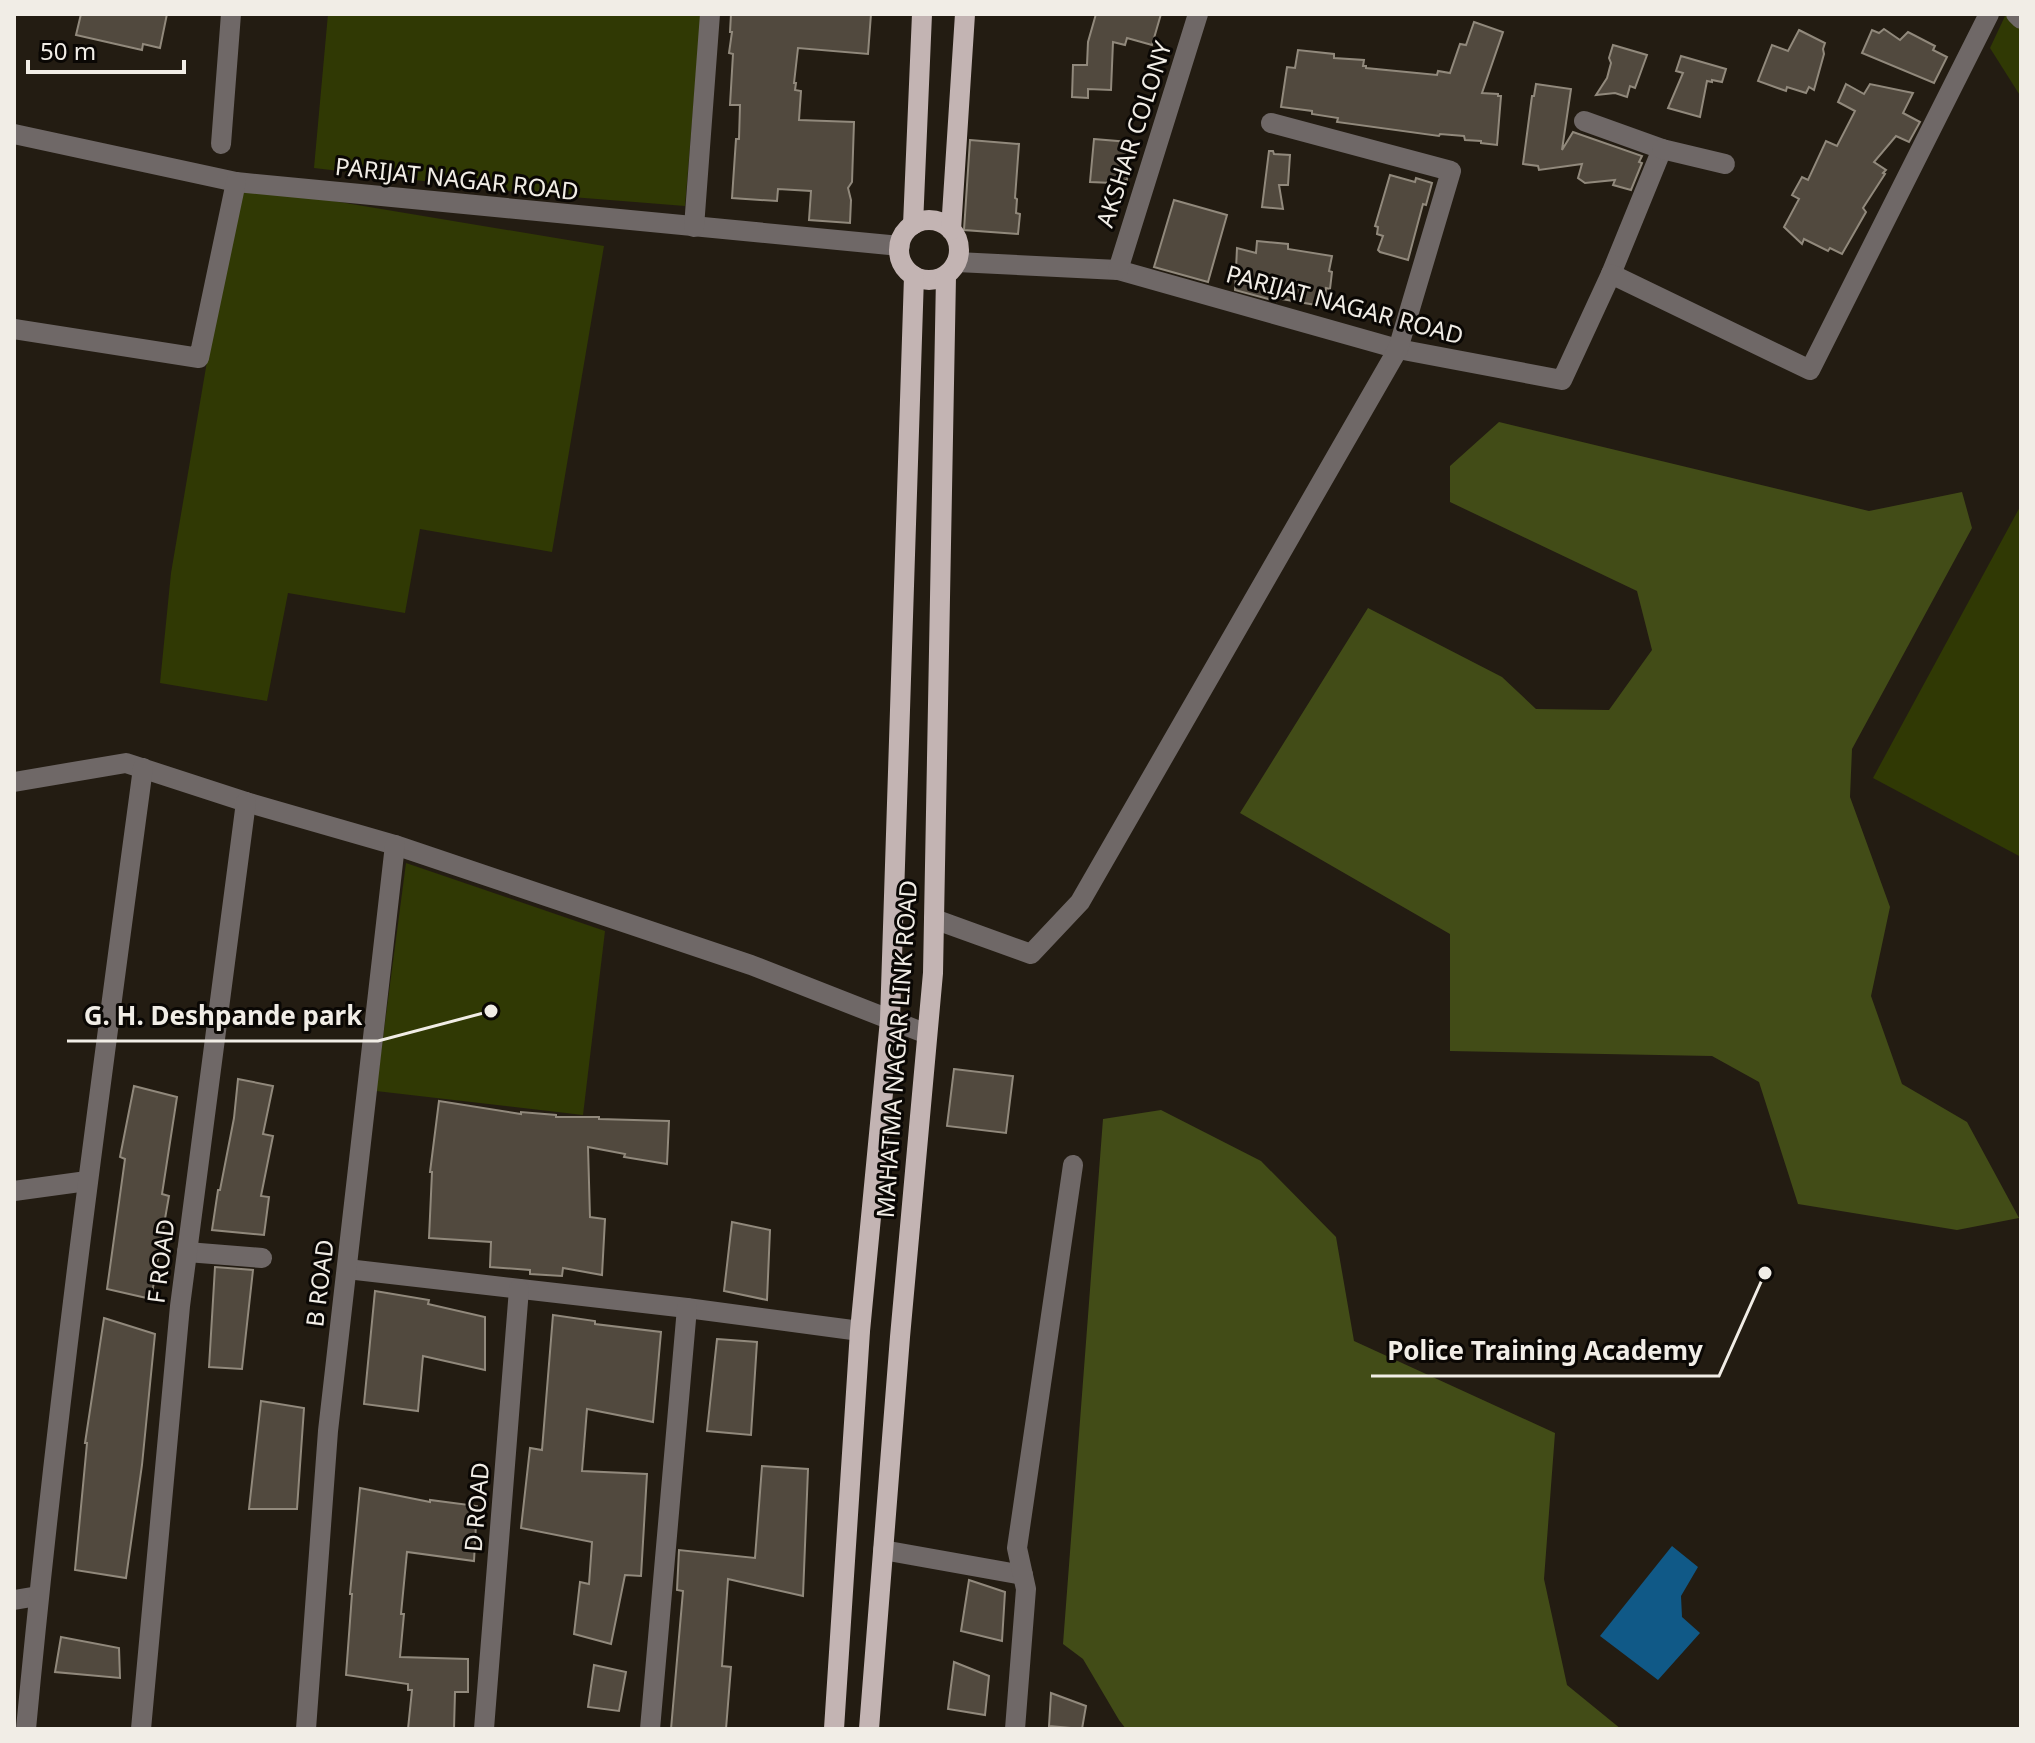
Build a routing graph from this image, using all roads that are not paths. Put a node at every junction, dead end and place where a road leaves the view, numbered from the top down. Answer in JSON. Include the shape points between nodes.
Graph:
{"nodes":[{"id":1,"x":231,"y":14,"type":"edge"},
{"id":2,"x":710,"y":14,"type":"edge"},
{"id":3,"x":922,"y":14,"type":"edge"},
{"id":4,"x":965,"y":14,"type":"edge"},
{"id":5,"x":1198,"y":14,"type":"edge"},
{"id":6,"x":1989,"y":14,"type":"edge"},
{"id":7,"x":2016,"y":14,"type":"edge"},
{"id":8,"x":2021,"y":19,"type":"edge"},
{"id":9,"x":1584,"y":121,"type":"dead end"},
{"id":10,"x":1271,"y":123,"type":"dead end"},
{"id":11,"x":14,"y":134,"type":"edge"},
{"id":12,"x":221,"y":144,"type":"dead end"},
{"id":13,"x":1662,"y":149,"type":"junction"},
{"id":14,"x":1725,"y":164,"type":"dead end"},
{"id":15,"x":236,"y":182,"type":"junction"},
{"id":16,"x":913,"y":225,"type":"junction"},
{"id":17,"x":694,"y":227,"type":"junction"},
{"id":18,"x":951,"y":230,"type":"junction"},
{"id":19,"x":900,"y":246,"type":"junction"},
{"id":20,"x":951,"y":269,"type":"junction"},
{"id":21,"x":1118,"y":270,"type":"junction"},
{"id":22,"x":1611,"y":274,"type":"junction"},
{"id":23,"x":914,"y":276,"type":"junction"},
{"id":24,"x":14,"y":329,"type":"edge"},
{"id":25,"x":1398,"y":349,"type":"junction"},
{"id":26,"x":143,"y":768,"type":"junction"},
{"id":27,"x":14,"y":782,"type":"edge"},
{"id":28,"x":246,"y":802,"type":"junction"},
{"id":29,"x":395,"y":845,"type":"junction"},
{"id":30,"x":934,"y":919,"type":"junction"},
{"id":31,"x":890,"y":1020,"type":"junction"},
{"id":32,"x":927,"y":1034,"type":"junction"},
{"id":33,"x":1073,"y":1165,"type":"dead end"},
{"id":34,"x":87,"y":1181,"type":"junction"},
{"id":35,"x":14,"y":1191,"type":"edge"},
{"id":36,"x":187,"y":1252,"type":"junction"},
{"id":37,"x":262,"y":1258,"type":"dead end"},
{"id":38,"x":347,"y":1269,"type":"junction"},
{"id":39,"x":519,"y":1289,"type":"junction"},
{"id":40,"x":687,"y":1308,"type":"junction"},
{"id":41,"x":860,"y":1331,"type":"junction"},
{"id":42,"x":883,"y":1550,"type":"junction"},
{"id":43,"x":1023,"y":1575,"type":"junction"},
{"id":44,"x":38,"y":1596,"type":"junction"},
{"id":45,"x":14,"y":1600,"type":"edge"},
{"id":46,"x":26,"y":1729,"type":"edge"},
{"id":47,"x":141,"y":1729,"type":"edge"},
{"id":48,"x":306,"y":1729,"type":"edge"},
{"id":49,"x":484,"y":1729,"type":"edge"},
{"id":50,"x":650,"y":1729,"type":"edge"},
{"id":51,"x":834,"y":1729,"type":"edge"},
{"id":52,"x":869,"y":1729,"type":"edge"},
{"id":53,"x":1015,"y":1729,"type":"edge"}],
"edges":[{"from":1,"to":12,"type":"street"},
{"from":2,"to":17,"type":"street"},
{"from":3,"to":16,"type":"main road"},
{"from":4,"to":18,"type":"main road"},
{"from":5,"to":21,"type":"street","name":"AKSHAR COLONY"},
{"from":6,"to":22,"type":"street","via":[[1810,370]]},
{"from":7,"to":8,"type":"street"},
{"from":9,"to":13,"type":"street"},
{"from":10,"to":25,"type":"street","via":[[1451,171]]},
{"from":11,"to":15,"type":"street","name":"PARIJAT NAGAR ROAD"},
{"from":13,"to":14,"type":"street"},
{"from":13,"to":22,"type":"street"},
{"from":15,"to":17,"type":"street","name":"PARIJAT NAGAR ROAD"},
{"from":15,"to":24,"type":"street","via":[[199,358]]},
{"from":16,"to":18,"type":"main road","via":[[933,221]]},
{"from":16,"to":19,"type":"main road"},
{"from":17,"to":19,"type":"street","name":"PARIJAT NAGAR ROAD"},
{"from":18,"to":20,"type":"main road","via":[[959,245]]},
{"from":19,"to":23,"type":"main road","via":[[902,263]]},
{"from":20,"to":21,"type":"street","name":"PARIJAT NAGAR ROAD"},
{"from":20,"to":23,"type":"main road","via":[[931,280]]},
{"from":20,"to":30,"type":"main road","name":"MAHATMA NAGAR LINK ROAD"},
{"from":21,"to":25,"type":"street","name":"PARIJAT NAGAR ROAD"},
{"from":22,"to":25,"type":"street","name":"PARIJAT NAGAR ROAD","via":[[1562,380]]},
{"from":23,"to":31,"type":"main road","name":"MAHATMA NAGAR LINK ROAD"},
{"from":25,"to":30,"type":"street","via":[[1080,902],[1031,954]]},
{"from":26,"to":27,"type":"street","via":[[126,763]]},
{"from":26,"to":28,"type":"street"},
{"from":26,"to":34,"type":"street"},
{"from":28,"to":29,"type":"street"},
{"from":28,"to":36,"type":"street","name":"F ROAD"},
{"from":29,"to":31,"type":"street","via":[[751,965]]},
{"from":29,"to":38,"type":"street","name":"B ROAD"},
{"from":30,"to":32,"type":"main road","name":"MAHATMA NAGAR LINK ROAD"},
{"from":31,"to":32,"type":"street"},
{"from":31,"to":41,"type":"main road","name":"MAHATMA NAGAR LINK ROAD"},
{"from":32,"to":42,"type":"main road","name":"MAHATMA NAGAR LINK ROAD"},
{"from":33,"to":43,"type":"street","via":[[1017,1548]]},
{"from":34,"to":35,"type":"street"},
{"from":34,"to":44,"type":"street"},
{"from":36,"to":37,"type":"street"},
{"from":36,"to":47,"type":"street","name":"F ROAD"},
{"from":38,"to":39,"type":"street"},
{"from":38,"to":48,"type":"street","name":"B ROAD","via":[[328,1431]]},
{"from":39,"to":40,"type":"street"},
{"from":39,"to":49,"type":"street","name":"D ROAD"},
{"from":40,"to":41,"type":"street"},
{"from":40,"to":50,"type":"street"},
{"from":41,"to":51,"type":"main road","name":"MAHATMA NAGAR LINK ROAD"},
{"from":42,"to":43,"type":"street"},
{"from":42,"to":52,"type":"main road","name":"MAHATMA NAGAR LINK ROAD"},
{"from":43,"to":53,"type":"street"},
{"from":44,"to":45,"type":"street"},
{"from":44,"to":46,"type":"street"}]}
